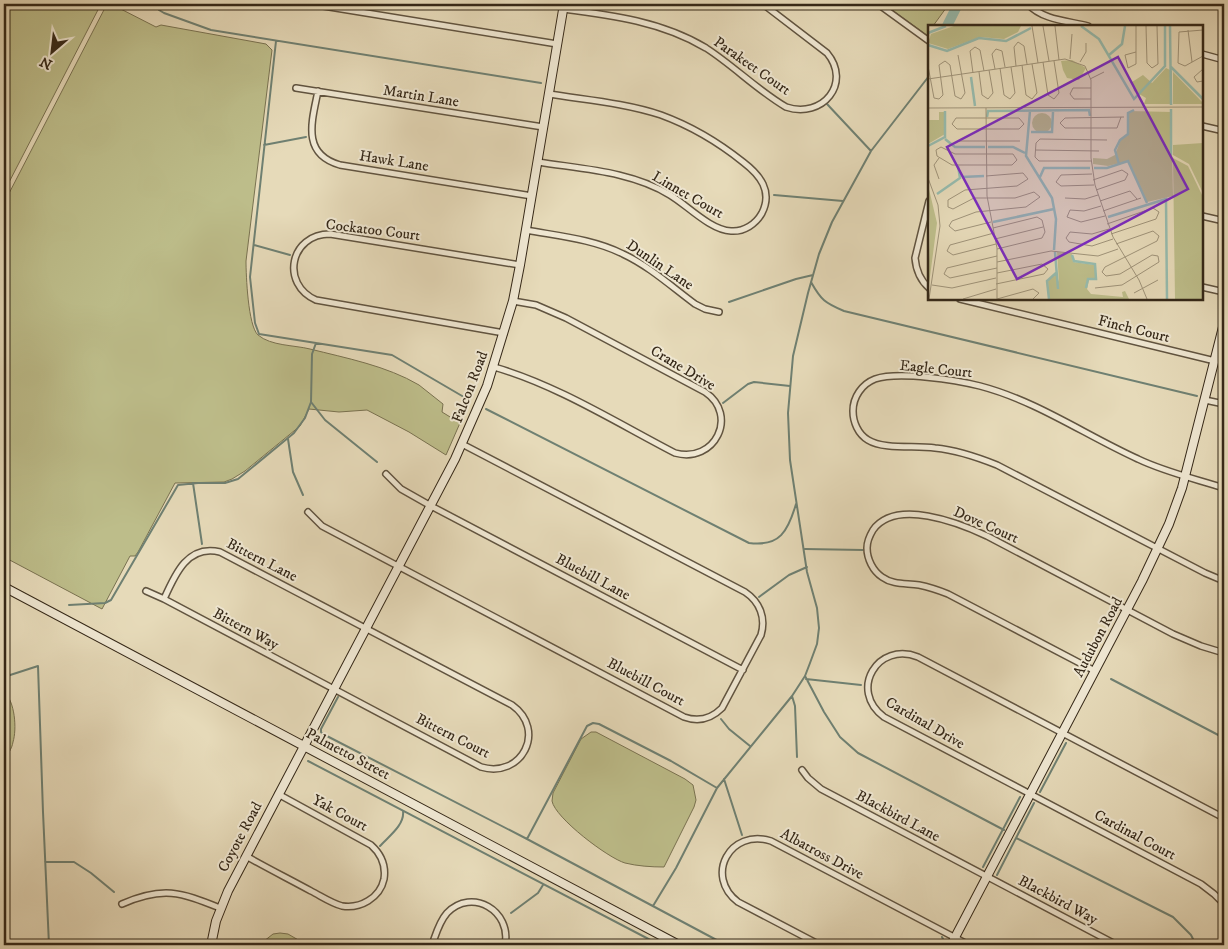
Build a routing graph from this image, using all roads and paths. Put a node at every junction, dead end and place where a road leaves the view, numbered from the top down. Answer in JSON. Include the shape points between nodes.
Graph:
{"nodes":[{"id":1,"x":312,"y":4,"type":"edge"},
{"id":2,"x":762,"y":4,"type":"edge"},
{"id":3,"x":878,"y":4,"type":"edge"},
{"id":4,"x":1028,"y":4,"type":"edge"},
{"id":5,"x":563,"y":6,"type":"edge"},
{"id":6,"x":1084,"y":25,"type":"edge"},
{"id":7,"x":928,"y":41,"type":"edge"},
{"id":8,"x":557,"y":44,"type":"junction"},
{"id":9,"x":1203,"y":54,"type":"edge"},
{"id":10,"x":1224,"y":60,"type":"edge"},
{"id":11,"x":296,"y":88,"type":"dead end"},
{"id":12,"x":318,"y":91,"type":"junction"},
{"id":13,"x":549,"y":94,"type":"junction"},
{"id":14,"x":1203,"y":126,"type":"edge"},
{"id":15,"x":543,"y":127,"type":"junction"},
{"id":16,"x":1224,"y":131,"type":"edge"},
{"id":17,"x":538,"y":162,"type":"junction"},
{"id":18,"x":532,"y":196,"type":"junction"},
{"id":19,"x":1203,"y":216,"type":"edge"},
{"id":20,"x":927,"y":219,"type":"edge"},
{"id":21,"x":1224,"y":221,"type":"edge"},
{"id":22,"x":526,"y":230,"type":"junction"},
{"id":23,"x":520,"y":265,"type":"junction"},
{"id":24,"x":928,"y":287,"type":"edge"},
{"id":25,"x":1203,"y":287,"type":"edge"},
{"id":26,"x":1224,"y":292,"type":"edge"},
{"id":27,"x":964,"y":300,"type":"edge"},
{"id":28,"x":513,"y":301,"type":"junction"},
{"id":29,"x":719,"y":312,"type":"dead end"},
{"id":30,"x":1224,"y":326,"type":"edge"},
{"id":31,"x":504,"y":333,"type":"junction"},
{"id":32,"x":1215,"y":361,"type":"junction"},
{"id":33,"x":494,"y":367,"type":"junction"},
{"id":34,"x":1205,"y":400,"type":"junction"},
{"id":35,"x":1224,"y":404,"type":"edge"},
{"id":36,"x":462,"y":444,"type":"junction"},
{"id":37,"x":386,"y":474,"type":"dead end"},
{"id":38,"x":1185,"y":476,"type":"junction"},
{"id":39,"x":1224,"y":488,"type":"edge"},
{"id":40,"x":431,"y":506,"type":"junction"},
{"id":41,"x":308,"y":512,"type":"dead end"},
{"id":42,"x":1158,"y":548,"type":"junction"},
{"id":43,"x":398,"y":567,"type":"junction"},
{"id":44,"x":1224,"y":581,"type":"edge"},
{"id":45,"x":4,"y":587,"type":"edge"},
{"id":46,"x":146,"y":591,"type":"dead end"},
{"id":47,"x":164,"y":599,"type":"junction"},
{"id":48,"x":1127,"y":611,"type":"junction"},
{"id":49,"x":366,"y":628,"type":"junction"},
{"id":50,"x":1224,"y":652,"type":"edge"},
{"id":51,"x":743,"y":670,"type":"junction"},
{"id":52,"x":1095,"y":671,"type":"junction"},
{"id":53,"x":333,"y":690,"type":"junction"},
{"id":54,"x":1063,"y":733,"type":"junction"},
{"id":55,"x":304,"y":746,"type":"junction"},
{"id":56,"x":802,"y":770,"type":"dead end"},
{"id":57,"x":278,"y":794,"type":"junction"},
{"id":58,"x":1030,"y":794,"type":"junction"},
{"id":59,"x":1224,"y":818,"type":"edge"},
{"id":60,"x":246,"y":856,"type":"junction"},
{"id":61,"x":987,"y":877,"type":"junction"},
{"id":62,"x":122,"y":904,"type":"dead end"},
{"id":63,"x":1224,"y":904,"type":"edge"},
{"id":64,"x":220,"y":908,"type":"junction"},
{"id":65,"x":953,"y":942,"type":"edge"},
{"id":66,"x":211,"y":945,"type":"edge"},
{"id":67,"x":432,"y":945,"type":"edge"},
{"id":68,"x":505,"y":945,"type":"edge"},
{"id":69,"x":679,"y":945,"type":"edge"},
{"id":70,"x":820,"y":945,"type":"edge"},
{"id":71,"x":969,"y":945,"type":"edge"},
{"id":72,"x":1118,"y":945,"type":"edge"}],
"edges":[{"from":1,"to":8,"type":"street"},
{"from":2,"to":5,"type":"street","name":"Parakeet Court","via":[[832,60],[836,73],[834,87],[818,106],[802,110],[786,107],[712,53],[675,33],[651,24]]},
{"from":3,"to":7,"type":"street"},
{"from":4,"to":6,"type":"street","via":[[1044,15]]},
{"from":5,"to":8,"type":"street","name":"Falcon Road"},
{"from":8,"to":13,"type":"street","name":"Falcon Road"},
{"from":9,"to":10,"type":"street"},
{"from":11,"to":12,"type":"street","name":"Martin Lane"},
{"from":12,"to":15,"type":"street","name":"Martin Lane"},
{"from":12,"to":18,"type":"street","name":"Hawk Lane","via":[[312,137],[318,151],[330,162]]},
{"from":13,"to":15,"type":"street","name":"Falcon Road"},
{"from":13,"to":17,"type":"street","name":"Linnet Court","via":[[640,110],[698,131],[759,176],[766,191],[766,203],[752,224],[741,230],[729,231],[714,226],[683,203],[649,185],[619,176]]},
{"from":14,"to":16,"type":"street"},
{"from":15,"to":17,"type":"street","name":"Falcon Road"},
{"from":17,"to":18,"type":"street","name":"Falcon Road"},
{"from":18,"to":22,"type":"street","name":"Falcon Road"},
{"from":19,"to":21,"type":"street"},
{"from":20,"to":24,"type":"street","via":[[916,263]]},
{"from":22,"to":23,"type":"street","name":"Falcon Road"},
{"from":22,"to":29,"type":"street","name":"Dunlin Lane","via":[[609,248],[636,261],[695,304]]},
{"from":23,"to":28,"type":"street","name":"Falcon Road"},
{"from":23,"to":31,"type":"street","name":"Cockatoo Court","via":[[330,234],[310,239],[302,245],[295,259],[297,284],[307,296],[316,300]]},
{"from":25,"to":26,"type":"street"},
{"from":27,"to":32,"type":"street","name":"Finch Court"},
{"from":28,"to":31,"type":"street","name":"Falcon Road"},
{"from":28,"to":33,"type":"street","name":"Crane Drive","via":[[536,305],[566,318],[705,392],[719,410],[720,431],[712,445],[702,452],[686,456],[675,454],[555,390]]},
{"from":30,"to":32,"type":"street","name":"Audubon Road"},
{"from":31,"to":33,"type":"street","name":"Falcon Road"},
{"from":32,"to":34,"type":"street","name":"Audubon Road"},
{"from":33,"to":36,"type":"street","name":"Falcon Road"},
{"from":34,"to":35,"type":"street"},
{"from":34,"to":38,"type":"street","name":"Audubon Road"},
{"from":36,"to":40,"type":"street","name":"Falcon Road"},
{"from":36,"to":51,"type":"street","name":"Bluebill Court","via":[[749,595],[756,602],[763,625]]},
{"from":37,"to":40,"type":"street","name":"Bluebill Lane","via":[[401,489]]},
{"from":38,"to":39,"type":"street","name":"Eagle Court"},
{"from":38,"to":42,"type":"street","name":"Audubon Road"},
{"from":38,"to":42,"type":"street","name":"Eagle Court","via":[[1138,460],[1032,404],[980,386],[926,377],[882,377],[867,383],[854,401],[856,426],[865,438],[874,443],[944,449],[988,461]]},
{"from":40,"to":43,"type":"street","name":"Falcon Road"},
{"from":40,"to":51,"type":"street","name":"Bluebill Lane"},
{"from":41,"to":43,"type":"street","name":"Bluebill Court","via":[[322,526]]},
{"from":42,"to":44,"type":"street","name":"Eagle Court"},
{"from":42,"to":48,"type":"street","name":"Audubon Road"},
{"from":43,"to":49,"type":"street","name":"Falcon Road"},
{"from":43,"to":51,"type":"street","name":"Bluebill Court","via":[[689,718],[704,719],[718,712]]},
{"from":45,"to":55,"type":"street","name":"Palmetto Street"},
{"from":46,"to":47,"type":"street","name":"Bittern Way"},
{"from":47,"to":49,"type":"street","name":"Bittern Lane","via":[[187,559],[203,551],[216,551]]},
{"from":47,"to":53,"type":"street","name":"Bittern Way"},
{"from":48,"to":50,"type":"street","name":"Dove Court","via":[[1187,641]]},
{"from":48,"to":52,"type":"street","name":"Audubon Road"},
{"from":48,"to":52,"type":"street","name":"Dove Court","via":[[987,536],[930,516],[902,515],[878,524],[871,533],[867,544],[869,559],[881,577],[948,594]]},
{"from":49,"to":53,"type":"street","name":"Falcon Road"},
{"from":49,"to":53,"type":"street","name":"Bittern Court","via":[[516,708],[527,724],[529,739],[526,748],[512,764],[486,768]]},
{"from":52,"to":54,"type":"street","name":"Audubon Road"},
{"from":53,"to":55,"type":"street","name":"Falcon Road"},
{"from":54,"to":58,"type":"street","name":"Audubon Road"},
{"from":54,"to":58,"type":"street","name":"Cardinal Drive","via":[[914,655],[889,656],[871,673],[868,694],[880,713]]},
{"from":54,"to":59,"type":"street"},
{"from":55,"to":57,"type":"street","name":"Coyote Road"},
{"from":55,"to":69,"type":"street","name":"Palmetto Street"},
{"from":56,"to":61,"type":"street","name":"Blackbird Lane","via":[[821,789]]},
{"from":57,"to":60,"type":"street","name":"Coyote Road"},
{"from":57,"to":60,"type":"street","name":"Yak Court","via":[[371,845],[384,866],[382,886],[366,902],[343,906]]},
{"from":58,"to":61,"type":"street","name":"Audubon Road"},
{"from":58,"to":63,"type":"street","name":"Cardinal Court","via":[[1201,884]]},
{"from":60,"to":64,"type":"street","name":"Coyote Road"},
{"from":61,"to":65,"type":"street","name":"Audubon Road"},
{"from":61,"to":72,"type":"street","name":"Blackbird Way"},
{"from":62,"to":64,"type":"street","via":[[149,894],[170,892]]},
{"from":64,"to":66,"type":"street","name":"Coyote Road"},
{"from":65,"to":70,"type":"street","name":"Albatross Drive","via":[[771,841],[752,839],[735,846],[722,868],[730,895]]},
{"from":65,"to":71,"type":"street","name":"Albatross Drive"},
{"from":67,"to":68,"type":"street","via":[[447,912],[472,902],[488,906],[500,916],[506,931]]}]}
